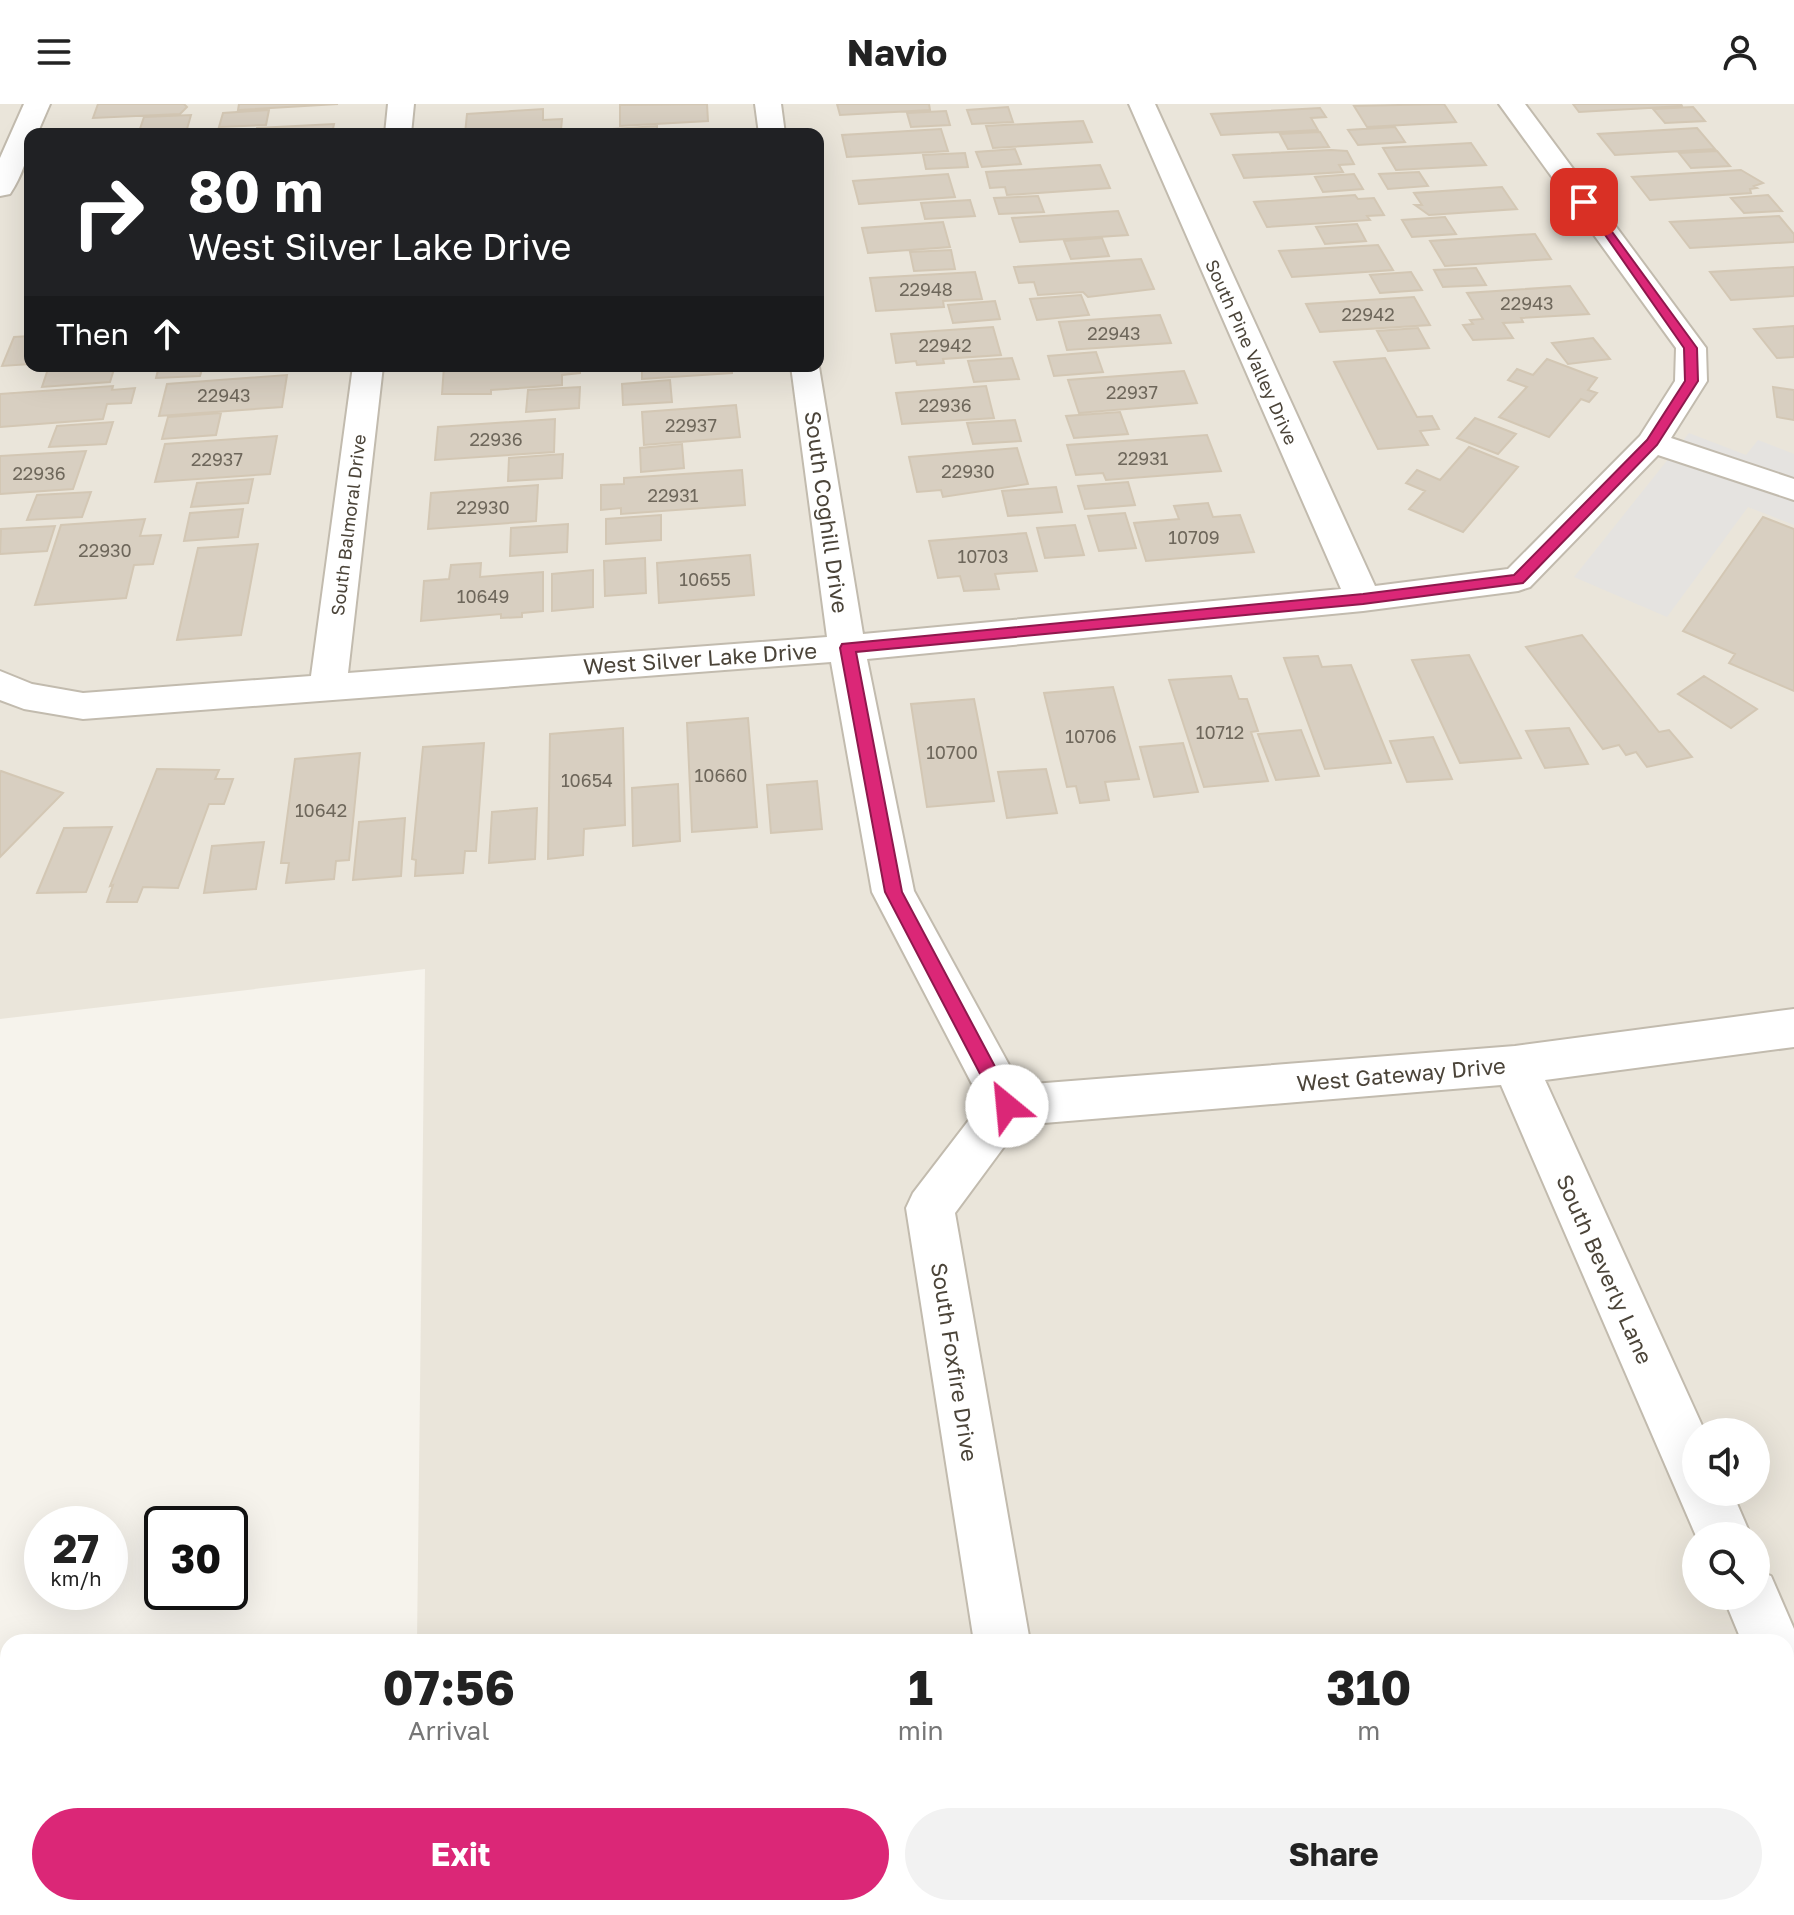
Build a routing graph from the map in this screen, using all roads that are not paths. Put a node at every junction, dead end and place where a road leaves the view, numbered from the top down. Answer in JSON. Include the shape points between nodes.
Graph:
{"nodes":[{"id":1,"x":37,"y":104,"type":"edge"},
{"id":2,"x":401,"y":104,"type":"edge"},
{"id":3,"x":768,"y":104,"type":"edge"},
{"id":4,"x":1142,"y":104,"type":"edge"},
{"id":5,"x":1512,"y":104,"type":"edge"},
{"id":6,"x":26,"y":128,"type":"edge"},
{"id":7,"x":399,"y":128,"type":"edge"},
{"id":8,"x":771,"y":128,"type":"edge"},
{"id":9,"x":24,"y":134,"type":"edge"},
{"id":10,"x":0,"y":188,"type":"edge"},
{"id":11,"x":367,"y":372,"type":"edge"},
{"id":12,"x":807,"y":372,"type":"edge"},
{"id":13,"x":1652,"y":442,"type":"junction"},
{"id":14,"x":1794,"y":490,"type":"edge"},
{"id":15,"x":1363,"y":599,"type":"junction"},
{"id":16,"x":847,"y":648,"type":"junction"},
{"id":17,"x":328,"y":685,"type":"junction"},
{"id":18,"x":12,"y":690,"type":"edge"},
{"id":19,"x":1794,"y":1028,"type":"edge"},
{"id":20,"x":1515,"y":1065,"type":"junction"},
{"id":21,"x":1007,"y":1106,"type":"junction"},
{"id":22,"x":1682,"y":1441,"type":"edge"},
{"id":23,"x":1757,"y":1610,"type":"edge"},
{"id":24,"x":1001,"y":1634,"type":"edge"},
{"id":25,"x":1768,"y":1634,"type":"edge"}],
"edges":[{"from":1,"to":6,"type":"street"},
{"from":2,"to":7,"type":"street"},
{"from":3,"to":8,"type":"street"},
{"from":4,"to":15,"type":"street","name":"South Pine Valley Drive"},
{"from":5,"to":13,"type":"street","name":"West Silver Lake Drive","via":[[1691,348],[1691,381]]},
{"from":9,"to":10,"type":"street"},
{"from":11,"to":17,"type":"street","name":"South Balmoral Drive"},
{"from":12,"to":16,"type":"street","name":"South Coghill Drive"},
{"from":13,"to":14,"type":"street"},
{"from":13,"to":15,"type":"street","name":"West Silver Lake Drive","via":[[1518,579]]},
{"from":15,"to":16,"type":"street","name":"West Silver Lake Drive"},
{"from":16,"to":17,"type":"street","name":"West Silver Lake Drive"},
{"from":16,"to":21,"type":"street","name":"South Coghill Drive","via":[[893,892]]},
{"from":17,"to":18,"type":"street","name":"West Silver Lake Drive","via":[[83,706]]},
{"from":19,"to":20,"type":"street","name":"West Gateway Drive"},
{"from":20,"to":21,"type":"street","name":"West Gateway Drive"},
{"from":20,"to":22,"type":"street","name":"South Beverly Lane"},
{"from":21,"to":24,"type":"street","name":"South Foxfire Drive","via":[[930,1208]]},
{"from":23,"to":25,"type":"street"}]}
